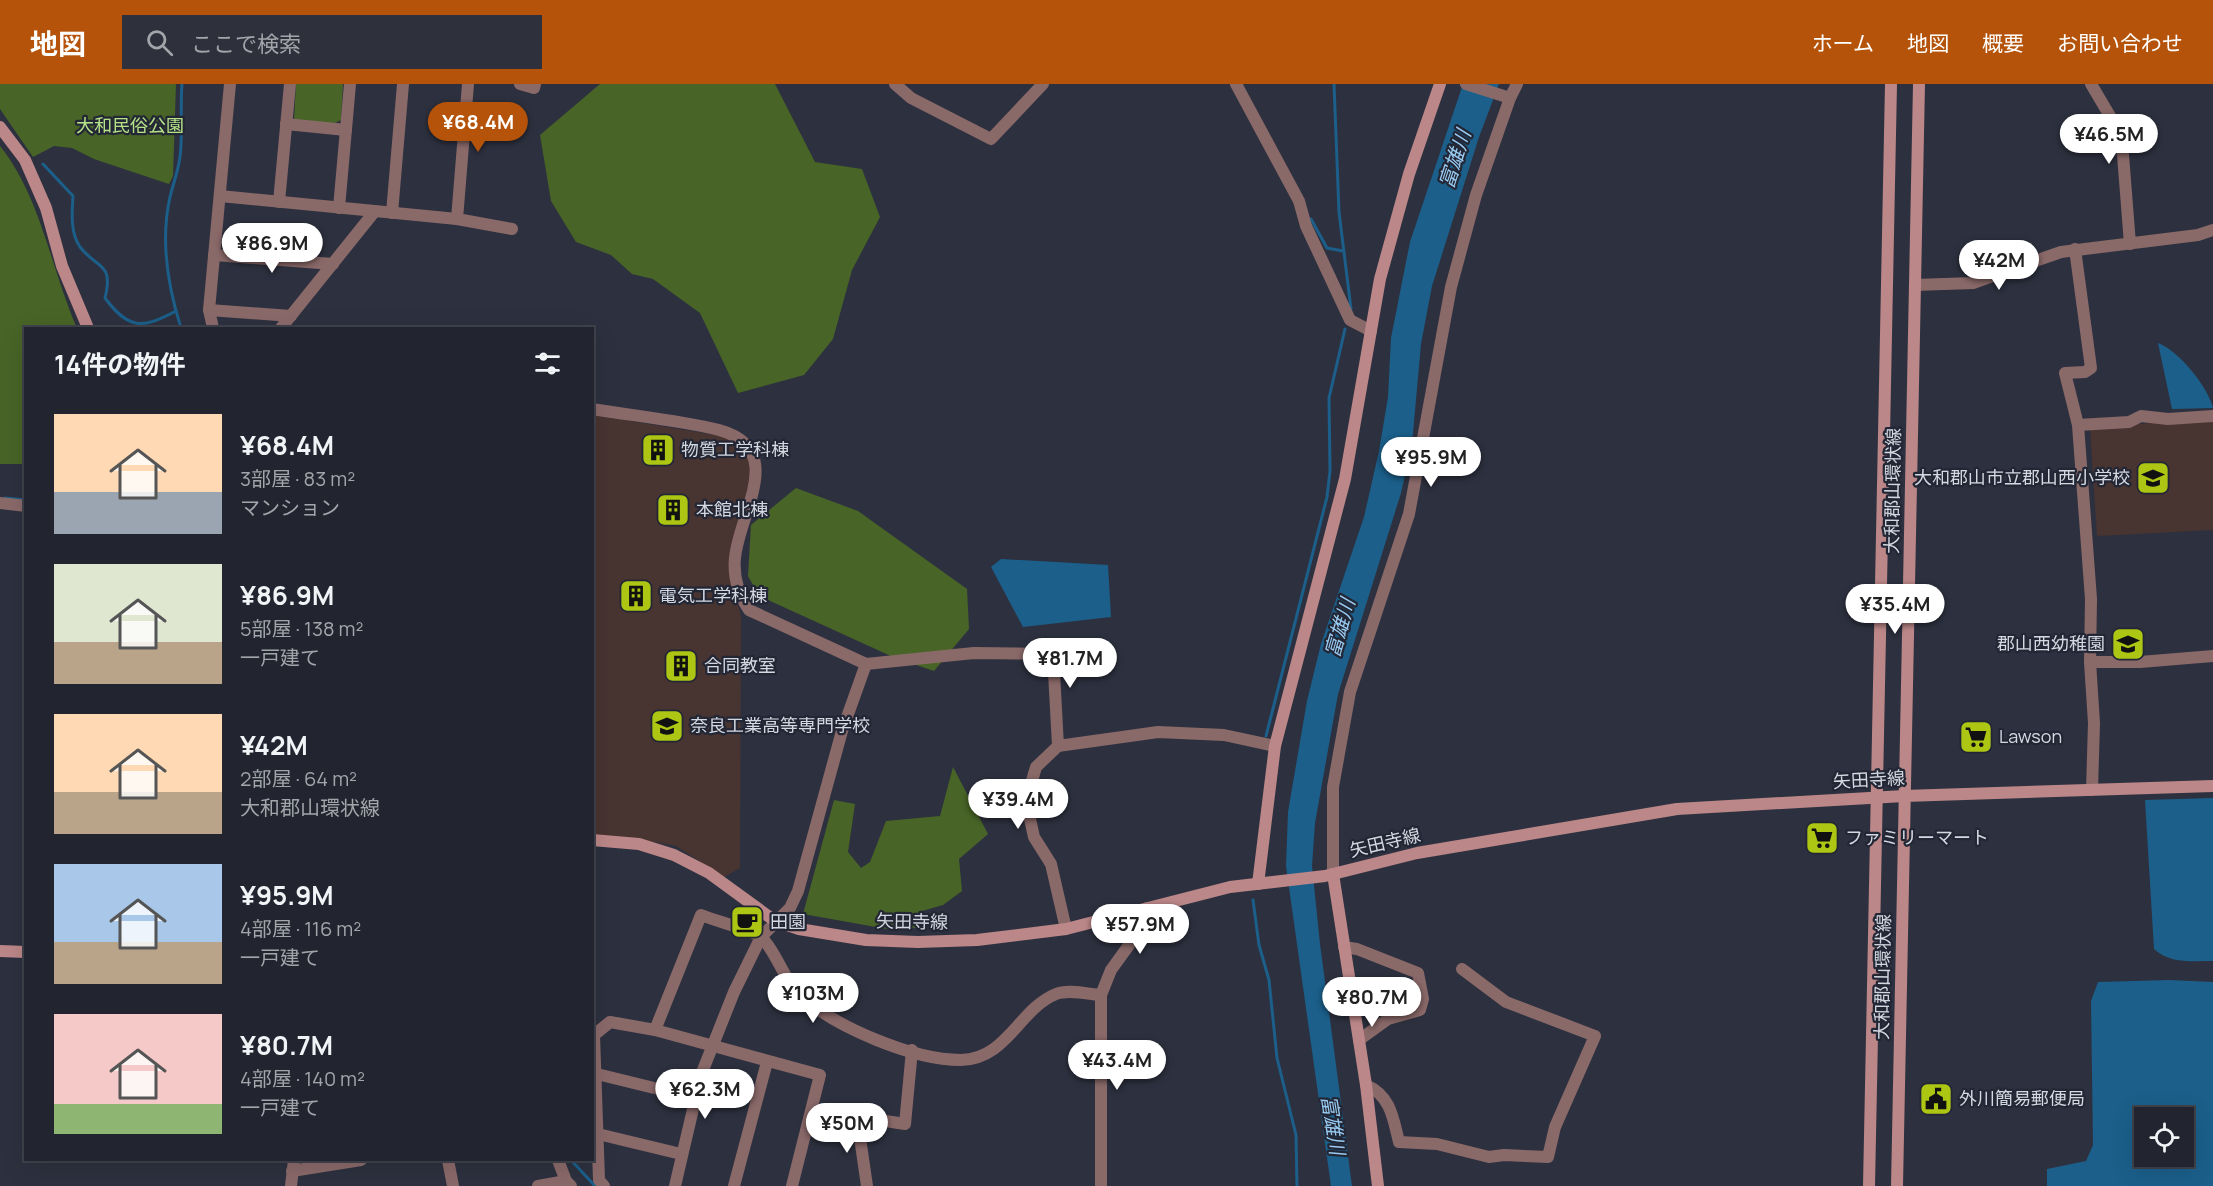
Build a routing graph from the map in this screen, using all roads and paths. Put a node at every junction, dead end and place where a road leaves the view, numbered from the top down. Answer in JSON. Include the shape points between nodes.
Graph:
{"nodes":[{"id":1,"x":230,"y":84,"type":"edge"},
{"id":2,"x":290,"y":84,"type":"edge"},
{"id":3,"x":350,"y":84,"type":"edge"},
{"id":4,"x":403,"y":84,"type":"edge"},
{"id":5,"x":468,"y":84,"type":"edge"},
{"id":6,"x":520,"y":84,"type":"edge"},
{"id":7,"x":535,"y":84,"type":"edge"},
{"id":8,"x":895,"y":84,"type":"edge"},
{"id":9,"x":1043,"y":84,"type":"edge"},
{"id":10,"x":1236,"y":84,"type":"edge"},
{"id":11,"x":1440,"y":84,"type":"edge"},
{"id":12,"x":1466,"y":84,"type":"edge"},
{"id":13,"x":1517,"y":84,"type":"edge"},
{"id":14,"x":1891,"y":84,"type":"edge"},
{"id":15,"x":1919,"y":84,"type":"edge"},
{"id":16,"x":2091,"y":84,"type":"edge"},
{"id":17,"x":1510,"y":98,"type":"junction"},
{"id":18,"x":286,"y":124,"type":"junction"},
{"id":19,"x":0,"y":127,"type":"edge"},
{"id":20,"x":346,"y":130,"type":"junction"},
{"id":21,"x":220,"y":196,"type":"junction"},
{"id":22,"x":279,"y":202,"type":"junction"},
{"id":23,"x":339,"y":208,"type":"junction"},
{"id":24,"x":375,"y":211,"type":"junction"},
{"id":25,"x":392,"y":213,"type":"junction"},
{"id":26,"x":457,"y":219,"type":"junction"},
{"id":27,"x":512,"y":229,"type":"dead end"},
{"id":28,"x":2213,"y":230,"type":"edge"},
{"id":29,"x":2130,"y":244,"type":"junction"},
{"id":30,"x":2076,"y":249,"type":"junction"},
{"id":31,"x":214,"y":255,"type":"junction"},
{"id":32,"x":333,"y":264,"type":"junction"},
{"id":33,"x":1915,"y":285,"type":"junction"},
{"id":34,"x":209,"y":310,"type":"junction"},
{"id":35,"x":291,"y":316,"type":"junction"},
{"id":36,"x":88,"y":327,"type":"edge"},
{"id":37,"x":213,"y":327,"type":"edge"},
{"id":38,"x":282,"y":327,"type":"edge"},
{"id":39,"x":1371,"y":331,"type":"junction"},
{"id":40,"x":594,"y":410,"type":"edge"},
{"id":41,"x":2213,"y":416,"type":"edge"},
{"id":42,"x":2078,"y":425,"type":"junction"},
{"id":43,"x":0,"y":503,"type":"edge"},
{"id":44,"x":24,"y":506,"type":"edge"},
{"id":45,"x":2213,"y":656,"type":"edge"},
{"id":46,"x":2090,"y":662,"type":"junction"},
{"id":47,"x":866,"y":664,"type":"junction"},
{"id":48,"x":1058,"y":746,"type":"junction"},
{"id":49,"x":1275,"y":746,"type":"junction"},
{"id":50,"x":2213,"y":786,"type":"edge"},
{"id":51,"x":2092,"y":790,"type":"junction"},
{"id":52,"x":1904,"y":796,"type":"junction"},
{"id":53,"x":1876,"y":798,"type":"junction"},
{"id":54,"x":594,"y":840,"type":"edge"},
{"id":55,"x":1329,"y":875,"type":"junction"},
{"id":56,"x":1258,"y":884,"type":"junction"},
{"id":57,"x":1147,"y":908,"type":"junction"},
{"id":58,"x":775,"y":921,"type":"junction"},
{"id":59,"x":1066,"y":928,"type":"junction"},
{"id":60,"x":761,"y":937,"type":"junction"},
{"id":61,"x":1344,"y":947,"type":"junction"},
{"id":62,"x":0,"y":951,"type":"edge"},
{"id":63,"x":24,"y":952,"type":"edge"},
{"id":64,"x":1462,"y":969,"type":"dead end"},
{"id":65,"x":1101,"y":995,"type":"junction"},
{"id":66,"x":655,"y":1030,"type":"junction"},
{"id":67,"x":1359,"y":1040,"type":"junction"},
{"id":68,"x":713,"y":1047,"type":"junction"},
{"id":69,"x":912,"y":1050,"type":"junction"},
{"id":70,"x":767,"y":1062,"type":"junction"},
{"id":71,"x":597,"y":1074,"type":"junction"},
{"id":72,"x":1366,"y":1085,"type":"junction"},
{"id":73,"x":695,"y":1098,"type":"junction"},
{"id":74,"x":814,"y":1110,"type":"junction"},
{"id":75,"x":857,"y":1117,"type":"junction"},
{"id":76,"x":598,"y":1134,"type":"junction"},
{"id":77,"x":681,"y":1154,"type":"junction"},
{"id":78,"x":347,"y":1161,"type":"edge"},
{"id":79,"x":448,"y":1161,"type":"edge"},
{"id":80,"x":558,"y":1161,"type":"edge"},
{"id":81,"x":293,"y":1165,"type":"edge"},
{"id":82,"x":569,"y":1184,"type":"edge"},
{"id":83,"x":291,"y":1186,"type":"edge"},
{"id":84,"x":453,"y":1186,"type":"edge"},
{"id":85,"x":538,"y":1186,"type":"edge"},
{"id":86,"x":604,"y":1186,"type":"edge"},
{"id":87,"x":675,"y":1186,"type":"edge"},
{"id":88,"x":734,"y":1186,"type":"edge"},
{"id":89,"x":792,"y":1186,"type":"edge"},
{"id":90,"x":867,"y":1186,"type":"edge"},
{"id":91,"x":1101,"y":1186,"type":"edge"},
{"id":92,"x":1378,"y":1186,"type":"edge"},
{"id":93,"x":1869,"y":1186,"type":"edge"},
{"id":94,"x":1897,"y":1186,"type":"edge"}],
"edges":[{"from":1,"to":21,"type":"street"},
{"from":2,"to":18,"type":"street"},
{"from":3,"to":20,"type":"street"},
{"from":4,"to":25,"type":"street"},
{"from":5,"to":26,"type":"street"},
{"from":6,"to":7,"type":"street","via":[[534,88]]},
{"from":8,"to":9,"type":"street","via":[[911,98],[991,139]]},
{"from":10,"to":39,"type":"street","via":[[1299,201],[1306,226],[1350,320]]},
{"from":11,"to":39,"type":"main road","via":[[1406,184],[1380,279]]},
{"from":12,"to":17,"type":"street"},
{"from":13,"to":17,"type":"street"},
{"from":14,"to":53,"type":"main road","name":"大和郡山環状線"},
{"from":15,"to":33,"type":"main road","name":"大和郡山環状線"},
{"from":16,"to":29,"type":"street","via":[[2117,128]]},
{"from":17,"to":55,"type":"street","via":[[1476,195],[1451,287],[1409,514],[1350,692],[1333,787]]},
{"from":18,"to":20,"type":"street"},
{"from":18,"to":22,"type":"street"},
{"from":19,"to":36,"type":"main road","via":[[25,160]]},
{"from":20,"to":23,"type":"street"},
{"from":21,"to":22,"type":"street"},
{"from":21,"to":31,"type":"street"},
{"from":22,"to":23,"type":"street"},
{"from":23,"to":24,"type":"street"},
{"from":24,"to":25,"type":"street"},
{"from":24,"to":32,"type":"street"},
{"from":25,"to":26,"type":"street"},
{"from":26,"to":27,"type":"street"},
{"from":28,"to":29,"type":"street"},
{"from":29,"to":30,"type":"street"},
{"from":30,"to":33,"type":"street","via":[[1973,283]]},
{"from":30,"to":42,"type":"street","via":[[2091,368],[2065,373]]},
{"from":31,"to":32,"type":"street"},
{"from":31,"to":34,"type":"street"},
{"from":32,"to":35,"type":"street"},
{"from":33,"to":52,"type":"main road","name":"大和郡山環状線"},
{"from":34,"to":35,"type":"street"},
{"from":34,"to":37,"type":"street"},
{"from":35,"to":38,"type":"street"},
{"from":39,"to":49,"type":"main road","via":[[1345,479]]},
{"from":40,"to":47,"type":"street","via":[[720,431],[749,448],[756,461],[757,479],[738,534],[739,594],[749,610]]},
{"from":41,"to":42,"type":"street","via":[[2141,416],[2129,422]]},
{"from":42,"to":46,"type":"street","via":[[2091,599]]},
{"from":43,"to":44,"type":"street"},
{"from":45,"to":46,"type":"street"},
{"from":46,"to":51,"type":"street","via":[[2094,723]]},
{"from":47,"to":48,"type":"street","via":[[974,653],[1053,654]]},
{"from":47,"to":58,"type":"street","via":[[842,731],[798,891],[790,908]]},
{"from":48,"to":49,"type":"street","via":[[1158,732],[1224,735]]},
{"from":48,"to":59,"type":"street","via":[[1036,767],[1026,801],[1034,837],[1051,864]]},
{"from":49,"to":56,"type":"main road"},
{"from":50,"to":51,"type":"main road","name":"矢田寺線"},
{"from":51,"to":52,"type":"main road","name":"矢田寺線"},
{"from":52,"to":53,"type":"main road","name":"矢田寺線"},
{"from":52,"to":94,"type":"main road","name":"大和郡山環状線"},
{"from":53,"to":55,"type":"main road","name":"矢田寺線","via":[[1677,809],[1417,853]]},
{"from":53,"to":93,"type":"main road","name":"大和郡山環状線"},
{"from":54,"to":58,"type":"main road","name":"矢田寺線","via":[[639,844],[674,855],[709,873]]},
{"from":55,"to":56,"type":"main road","name":"矢田寺線"},
{"from":55,"to":61,"type":"main road"},
{"from":56,"to":57,"type":"main road","name":"矢田寺線"},
{"from":57,"to":59,"type":"main road","name":"矢田寺線"},
{"from":57,"to":65,"type":"street","via":[[1145,923],[1111,970]]},
{"from":58,"to":59,"type":"main road","name":"矢田寺線","via":[[866,940],[918,942],[976,940]]},
{"from":58,"to":60,"type":"street"},
{"from":60,"to":66,"type":"street","via":[[701,915]]},
{"from":60,"to":68,"type":"street"},
{"from":60,"to":69,"type":"street","via":[[798,994],[845,1028]]},
{"from":61,"to":67,"type":"main road"},
{"from":61,"to":67,"type":"street","via":[[1418,973],[1424,999],[1420,1010],[1388,1019]]},
{"from":62,"to":63,"type":"main road"},
{"from":64,"to":72,"type":"street","via":[[1506,1002],[1595,1036],[1555,1127],[1548,1158],[1489,1157],[1437,1144],[1399,1142],[1389,1104],[1376,1089]]},
{"from":65,"to":69,"type":"street","via":[[1058,993],[1042,1002],[1008,1038],[976,1058],[942,1059]]},
{"from":65,"to":91,"type":"street"},
{"from":66,"to":68,"type":"street"},
{"from":66,"to":71,"type":"street","via":[[610,1022],[594,1035]]},
{"from":67,"to":72,"type":"main road"},
{"from":68,"to":70,"type":"street"},
{"from":68,"to":73,"type":"street"},
{"from":69,"to":75,"type":"street","via":[[905,1124]]},
{"from":70,"to":74,"type":"street","via":[[820,1076]]},
{"from":70,"to":88,"type":"street"},
{"from":71,"to":73,"type":"street"},
{"from":71,"to":76,"type":"street"},
{"from":72,"to":92,"type":"main road"},
{"from":73,"to":77,"type":"street"},
{"from":74,"to":75,"type":"street"},
{"from":74,"to":89,"type":"street"},
{"from":75,"to":90,"type":"street"},
{"from":76,"to":77,"type":"street"},
{"from":76,"to":86,"type":"street","via":[[599,1180]]},
{"from":77,"to":87,"type":"street"},
{"from":78,"to":81,"type":"street"},
{"from":79,"to":84,"type":"street"},
{"from":80,"to":82,"type":"street"},
{"from":81,"to":83,"type":"street"},
{"from":82,"to":85,"type":"street"}]}
